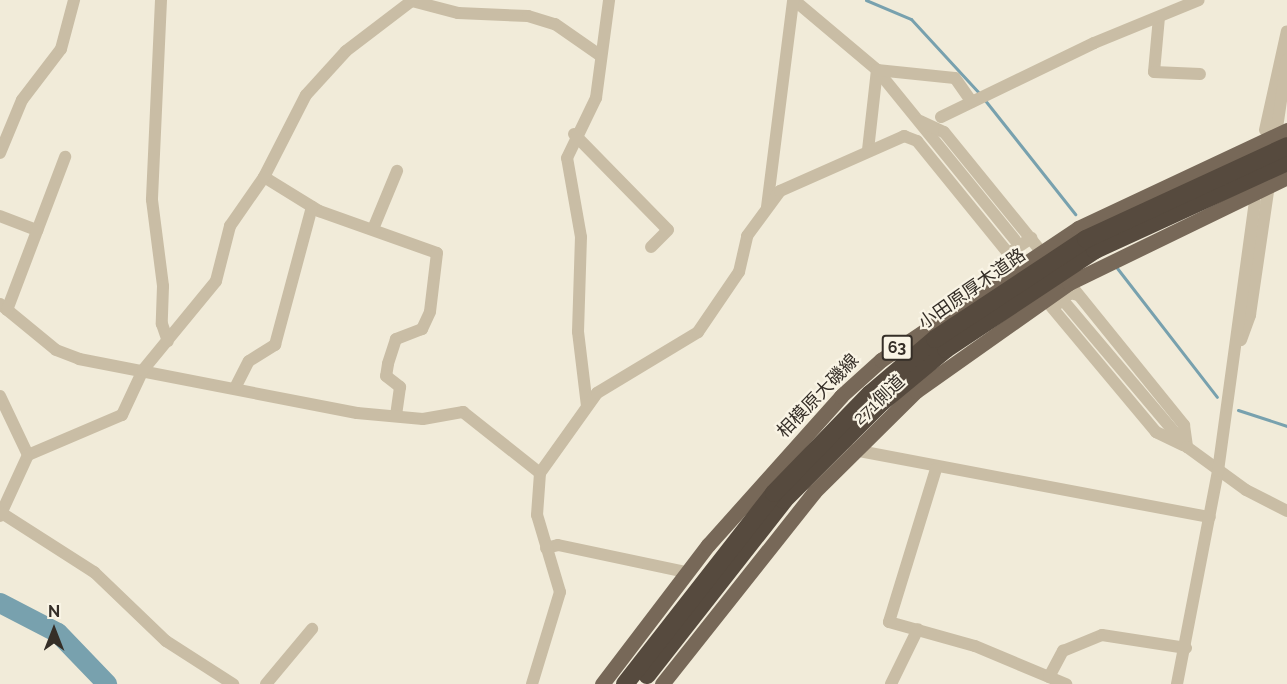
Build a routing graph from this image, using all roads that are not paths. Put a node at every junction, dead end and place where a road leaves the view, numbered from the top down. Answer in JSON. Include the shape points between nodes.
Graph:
{"nodes":[{"id":1,"x":74,"y":0,"type":"edge"},
{"id":2,"x":160,"y":0,"type":"edge"},
{"id":3,"x":609,"y":0,"type":"edge"},
{"id":4,"x":794,"y":0,"type":"edge"},
{"id":5,"x":1165,"y":0,"type":"edge"},
{"id":6,"x":1199,"y":0,"type":"edge"},
{"id":7,"x":413,"y":1,"type":"edge"},
{"id":8,"x":1177,"y":9,"type":"junction"},
{"id":9,"x":1159,"y":17,"type":"junction"},
{"id":10,"x":1287,"y":31,"type":"edge"},
{"id":11,"x":601,"y":56,"type":"junction"},
{"id":12,"x":1287,"y":60,"type":"edge"},
{"id":13,"x":877,"y":70,"type":"junction"},
{"id":14,"x":1200,"y":74,"type":"dead end"},
{"id":15,"x":980,"y":98,"type":"junction"},
{"id":16,"x":941,"y":117,"type":"dead end"},
{"id":17,"x":917,"y":120,"type":"junction"},
{"id":18,"x":574,"y":134,"type":"junction"},
{"id":19,"x":1279,"y":135,"type":"edge"},
{"id":20,"x":868,"y":150,"type":"junction"},
{"id":21,"x":0,"y":153,"type":"edge"},
{"id":22,"x":65,"y":157,"type":"dead end"},
{"id":23,"x":1287,"y":162,"type":"edge"},
{"id":24,"x":397,"y":171,"type":"dead end"},
{"id":25,"x":264,"y":177,"type":"junction"},
{"id":26,"x":1287,"y":177,"type":"edge"},
{"id":27,"x":1269,"y":185,"type":"junction"},
{"id":28,"x":1256,"y":202,"type":"dead end"},
{"id":29,"x":312,"y":207,"type":"junction"},
{"id":30,"x":767,"y":208,"type":"junction"},
{"id":31,"x":0,"y":216,"type":"edge"},
{"id":32,"x":373,"y":229,"type":"junction"},
{"id":33,"x":37,"y":230,"type":"junction"},
{"id":34,"x":1015,"y":240,"type":"dead end"},
{"id":35,"x":1035,"y":244,"type":"junction"},
{"id":36,"x":651,"y":246,"type":"dead end"},
{"id":37,"x":1013,"y":259,"type":"junction"},
{"id":38,"x":1074,"y":289,"type":"junction"},
{"id":39,"x":1049,"y":303,"type":"junction"},
{"id":40,"x":1067,"y":305,"type":"dead end"},
{"id":41,"x":3,"y":307,"type":"edge"},
{"id":42,"x":168,"y":341,"type":"junction"},
{"id":43,"x":1234,"y":358,"type":"junction"},
{"id":44,"x":143,"y":370,"type":"junction"},
{"id":45,"x":235,"y":388,"type":"junction"},
{"id":46,"x":0,"y":396,"type":"edge"},
{"id":47,"x":587,"y":406,"type":"junction"},
{"id":48,"x":396,"y":416,"type":"junction"},
{"id":49,"x":1187,"y":447,"type":"junction"},
{"id":50,"x":854,"y":450,"type":"junction"},
{"id":51,"x":28,"y":454,"type":"junction"},
{"id":52,"x":936,"y":469,"type":"junction"},
{"id":53,"x":1218,"y":471,"type":"junction"},
{"id":54,"x":540,"y":473,"type":"junction"},
{"id":55,"x":1287,"y":511,"type":"edge"},
{"id":56,"x":1,"y":514,"type":"edge"},
{"id":57,"x":1210,"y":516,"type":"junction"},
{"id":58,"x":546,"y":548,"type":"junction"},
{"id":59,"x":686,"y":573,"type":"junction"},
{"id":60,"x":312,"y":629,"type":"dead end"},
{"id":61,"x":918,"y":629,"type":"junction"},
{"id":62,"x":1186,"y":648,"type":"junction"},
{"id":63,"x":1049,"y":677,"type":"junction"},
{"id":64,"x":233,"y":684,"type":"edge"},
{"id":65,"x":266,"y":684,"type":"edge"},
{"id":66,"x":532,"y":684,"type":"edge"},
{"id":67,"x":602,"y":684,"type":"edge"},
{"id":68,"x":625,"y":684,"type":"edge"},
{"id":69,"x":640,"y":684,"type":"edge"},
{"id":70,"x":662,"y":684,"type":"edge"},
{"id":71,"x":891,"y":684,"type":"edge"},
{"id":72,"x":1066,"y":684,"type":"edge"},
{"id":73,"x":1177,"y":684,"type":"edge"}],
"edges":[{"from":1,"to":21,"type":"street","via":[[61,49],[22,100]]},
{"from":2,"to":42,"type":"street","via":[[152,200],[163,286],[162,324]]},
{"from":3,"to":11,"type":"street"},
{"from":4,"to":13,"type":"street"},
{"from":4,"to":30,"type":"street"},
{"from":5,"to":8,"type":"street"},
{"from":6,"to":8,"type":"street"},
{"from":7,"to":11,"type":"street","via":[[458,13],[528,16],[555,24]]},
{"from":7,"to":25,"type":"street","via":[[346,51],[306,95]]},
{"from":8,"to":9,"type":"street"},
{"from":9,"to":14,"type":"street","via":[[1154,72]]},
{"from":9,"to":15,"type":"street"},
{"from":10,"to":19,"type":"street"},
{"from":11,"to":18,"type":"street","via":[[596,98]]},
{"from":12,"to":19,"type":"street"},
{"from":13,"to":15,"type":"street","via":[[955,78]]},
{"from":13,"to":17,"type":"street"},
{"from":13,"to":20,"type":"street"},
{"from":15,"to":16,"type":"street"},
{"from":17,"to":34,"type":"street"},
{"from":17,"to":35,"type":"street","via":[[944,132]]},
{"from":18,"to":36,"type":"street","via":[[668,230]]},
{"from":18,"to":47,"type":"street","via":[[567,158],[581,237],[578,332]]},
{"from":19,"to":35,"type":"main road","name":"相模原大磯線","number":"63"},
{"from":19,"to":68,"type":"highway","name":"小田原厚木道路","via":[[1086,239],[935,339],[870,394],[774,493]]},
{"from":20,"to":30,"type":"street","via":[[780,191]]},
{"from":20,"to":37,"type":"street","via":[[904,136],[917,141]]},
{"from":22,"to":33,"type":"street"},
{"from":23,"to":69,"type":"highway","name":"小田原厚木道路","via":[[1095,250],[946,349],[882,402],[784,501]]},
{"from":24,"to":32,"type":"street"},
{"from":25,"to":29,"type":"street"},
{"from":25,"to":42,"type":"street","via":[[230,226],[216,281]]},
{"from":26,"to":27,"type":"main road","name":"271側道","number":"63"},
{"from":27,"to":38,"type":"main road","name":"271側道","number":"63"},
{"from":27,"to":43,"type":"street","via":[[1251,315]]},
{"from":28,"to":43,"type":"street"},
{"from":29,"to":32,"type":"street"},
{"from":29,"to":45,"type":"street","via":[[275,345],[249,361]]},
{"from":30,"to":47,"type":"street","via":[[747,236],[739,272],[722,303],[698,332],[597,393]]},
{"from":31,"to":33,"type":"street"},
{"from":32,"to":48,"type":"street","via":[[436,254],[430,312],[422,329],[396,339],[388,364],[386,376],[400,387]]},
{"from":33,"to":41,"type":"street"},
{"from":35,"to":37,"type":"main road","name":"相模原大磯線","number":"63"},
{"from":37,"to":59,"type":"main road","name":"相模原大磯線","number":"63","via":[[841,396]]},
{"from":38,"to":39,"type":"main road","name":"271側道","number":"63"},
{"from":38,"to":49,"type":"street","via":[[1184,424]]},
{"from":39,"to":49,"type":"street","via":[[1156,432]]},
{"from":39,"to":50,"type":"main road","name":"271側道","number":"63","via":[[916,391]]},
{"from":40,"to":49,"type":"street"},
{"from":41,"to":44,"type":"street","via":[[56,350]]},
{"from":42,"to":44,"type":"street"},
{"from":43,"to":53,"type":"street"},
{"from":44,"to":45,"type":"street"},
{"from":44,"to":51,"type":"street","via":[[122,415]]},
{"from":45,"to":48,"type":"street"},
{"from":46,"to":51,"type":"street"},
{"from":47,"to":54,"type":"street"},
{"from":48,"to":54,"type":"street","via":[[423,419],[463,412]]},
{"from":49,"to":53,"type":"street"},
{"from":50,"to":52,"type":"street"},
{"from":50,"to":70,"type":"main road","name":"271側道","number":"63","via":[[736,585]]},
{"from":51,"to":56,"type":"street"},
{"from":52,"to":57,"type":"street"},
{"from":52,"to":61,"type":"street","via":[[889,622]]},
{"from":53,"to":55,"type":"street"},
{"from":53,"to":57,"type":"street"},
{"from":54,"to":58,"type":"street","via":[[535,498]]},
{"from":56,"to":64,"type":"street","via":[[94,572],[166,641]]},
{"from":57,"to":62,"type":"street"},
{"from":58,"to":59,"type":"street","via":[[558,545]]},
{"from":58,"to":66,"type":"street","via":[[560,592]]},
{"from":59,"to":67,"type":"main road","name":"相模原大磯線","number":"63"},
{"from":60,"to":65,"type":"street"},
{"from":61,"to":63,"type":"street"},
{"from":61,"to":71,"type":"street"},
{"from":62,"to":63,"type":"street","via":[[1102,635],[1063,651]]},
{"from":62,"to":73,"type":"street"},
{"from":63,"to":72,"type":"street"}]}
